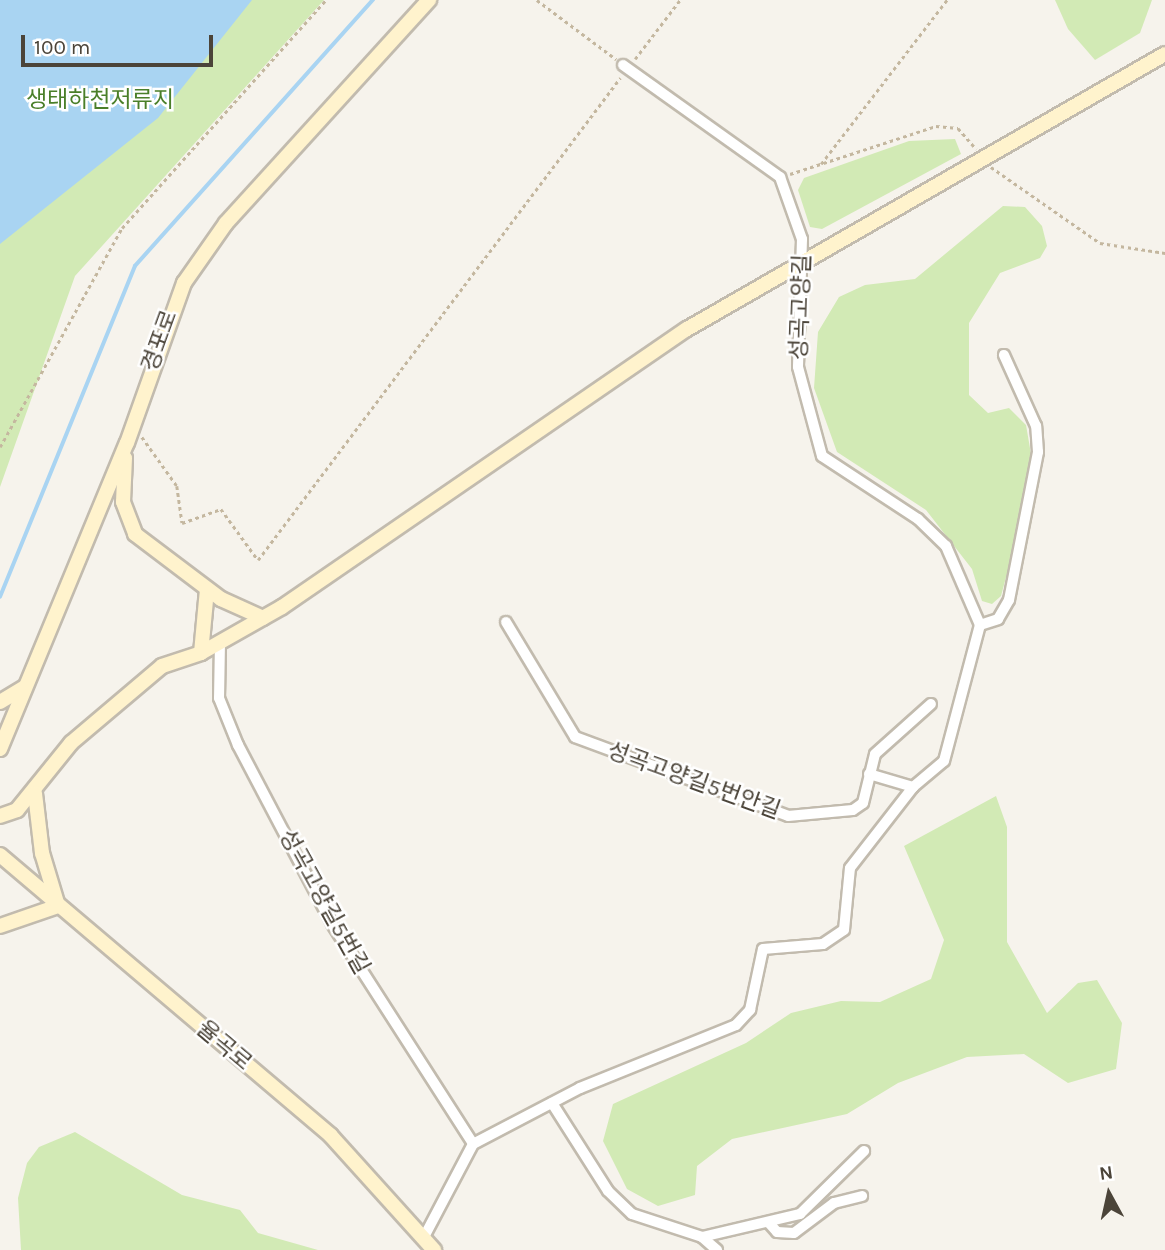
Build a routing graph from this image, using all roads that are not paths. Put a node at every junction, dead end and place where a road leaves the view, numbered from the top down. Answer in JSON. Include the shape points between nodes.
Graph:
{"nodes":[{"id":1,"x":429,"y":0,"type":"edge"},
{"id":2,"x":1165,"y":54,"type":"edge"},
{"id":3,"x":625,"y":66,"type":"road end"},
{"id":4,"x":804,"y":258,"type":"junction"},
{"id":5,"x":1004,"y":355,"type":"dead end"},
{"id":6,"x":127,"y":443,"type":"junction"},
{"id":7,"x":207,"y":590,"type":"junction"},
{"id":8,"x":263,"y":618,"type":"junction"},
{"id":9,"x":506,"y":622,"type":"dead end"},
{"id":10,"x":980,"y":625,"type":"junction"},
{"id":11,"x":220,"y":642,"type":"junction"},
{"id":12,"x":201,"y":653,"type":"junction"},
{"id":13,"x":25,"y":687,"type":"junction"},
{"id":14,"x":0,"y":702,"type":"edge"},
{"id":15,"x":931,"y":704,"type":"dead end"},
{"id":16,"x":0,"y":749,"type":"edge"},
{"id":17,"x":869,"y":774,"type":"junction"},
{"id":18,"x":913,"y":787,"type":"junction"},
{"id":19,"x":35,"y":793,"type":"junction"},
{"id":20,"x":0,"y":816,"type":"edge"},
{"id":21,"x":0,"y":855,"type":"edge"},
{"id":22,"x":58,"y":906,"type":"junction"},
{"id":23,"x":0,"y":926,"type":"edge"},
{"id":24,"x":552,"y":1103,"type":"junction"},
{"id":25,"x":474,"y":1144,"type":"junction"},
{"id":26,"x":864,"y":1151,"type":"dead end"},
{"id":27,"x":862,"y":1196,"type":"dead end"},
{"id":28,"x":769,"y":1223,"type":"junction"},
{"id":29,"x":424,"y":1237,"type":"junction"},
{"id":30,"x":702,"y":1237,"type":"junction"},
{"id":31,"x":434,"y":1250,"type":"edge"},
{"id":32,"x":717,"y":1250,"type":"edge"}],
"edges":[{"from":1,"to":6,"type":"street","name":"경포로","via":[[202,253],[166,320]]},
{"from":2,"to":4,"type":"street"},
{"from":3,"to":4,"type":"street","name":"성곡고양길","via":[[780,177],[797,214]]},
{"from":4,"to":8,"type":"street","via":[[687,329]]},
{"from":4,"to":10,"type":"street","name":"성곡고양길","via":[[798,367],[822,456],[918,519],[946,547]]},
{"from":5,"to":10,"type":"street","via":[[1036,426],[1038,452],[1009,600],[998,619]]},
{"from":6,"to":7,"type":"street","via":[[124,502],[135,534]]},
{"from":6,"to":13,"type":"street","name":"경포로"},
{"from":7,"to":8,"type":"street"},
{"from":7,"to":12,"type":"street"},
{"from":8,"to":11,"type":"street"},
{"from":9,"to":17,"type":"street","name":"성곡고양길5번안길","via":[[564,724],[592,745],[788,816],[853,810],[863,803]]},
{"from":10,"to":18,"type":"street","via":[[952,743],[944,761]]},
{"from":11,"to":12,"type":"street"},
{"from":11,"to":25,"type":"street","name":"성곡고양길5번길","via":[[219,698],[238,745],[332,924]]},
{"from":12,"to":19,"type":"street","via":[[162,666],[107,708],[71,743]]},
{"from":13,"to":14,"type":"street"},
{"from":13,"to":16,"type":"street","name":"경포로"},
{"from":15,"to":17,"type":"street","name":"성곡고양길5번안길","via":[[875,754]]},
{"from":17,"to":18,"type":"street"},
{"from":18,"to":24,"type":"street","via":[[850,868],[844,930],[823,944],[763,949],[747,1018]]},
{"from":19,"to":20,"type":"street"},
{"from":19,"to":22,"type":"street","via":[[42,853]]},
{"from":21,"to":22,"type":"street","name":"율곡로"},
{"from":22,"to":23,"type":"street"},
{"from":22,"to":29,"type":"street","name":"율곡로","via":[[331,1136]]},
{"from":24,"to":25,"type":"street"},
{"from":24,"to":30,"type":"street","via":[[608,1191],[632,1214]]},
{"from":25,"to":29,"type":"street"},
{"from":26,"to":28,"type":"street","via":[[800,1214]]},
{"from":27,"to":28,"type":"street","via":[[834,1203],[794,1233],[777,1232]]},
{"from":28,"to":30,"type":"street"},
{"from":29,"to":31,"type":"street","name":"율곡로"},
{"from":30,"to":32,"type":"street"}]}
